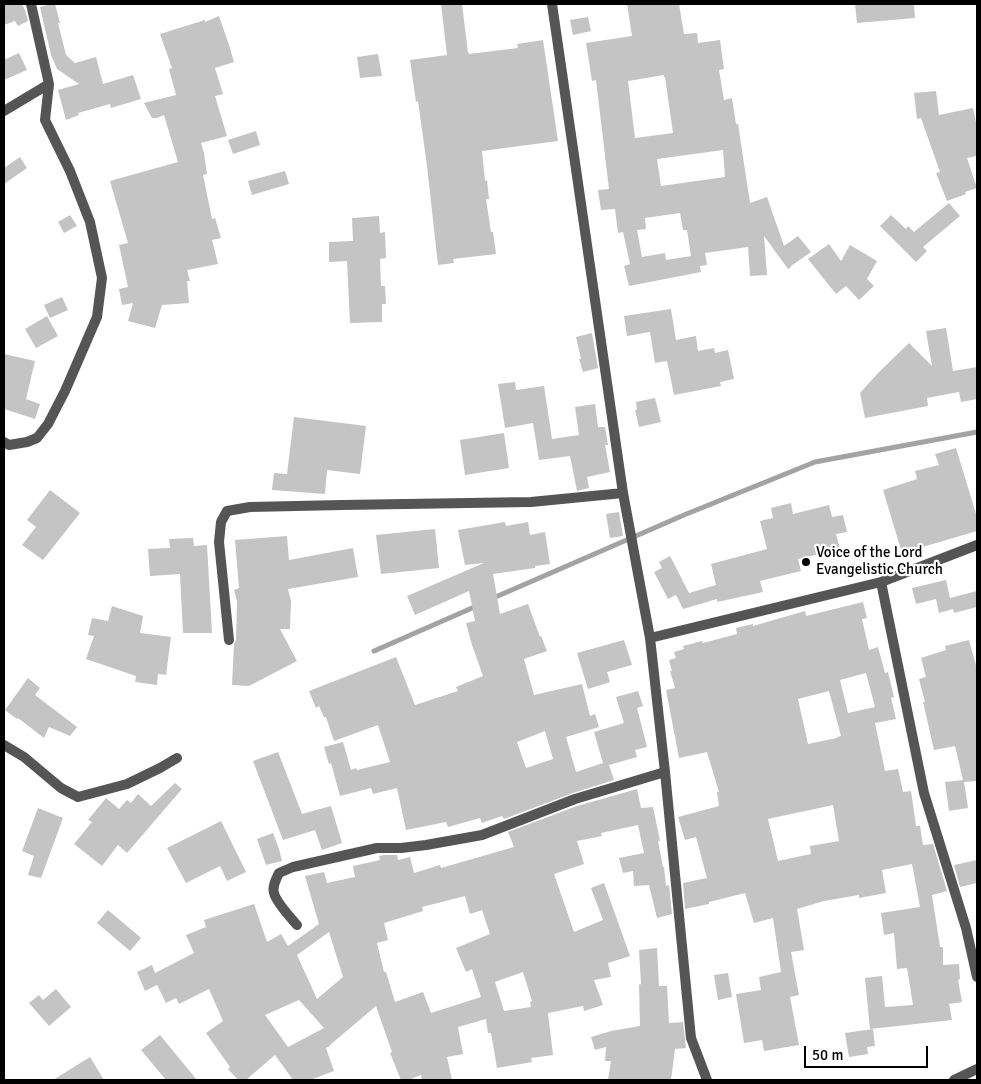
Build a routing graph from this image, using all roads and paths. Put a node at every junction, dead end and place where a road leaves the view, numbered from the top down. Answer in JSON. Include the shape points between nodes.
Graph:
{"nodes":[{"id":1,"x":31,"y":4,"type":"edge"},
{"id":2,"x":552,"y":4,"type":"edge"},
{"id":3,"x":49,"y":84,"type":"junction"},
{"id":4,"x":4,"y":111,"type":"edge"},
{"id":5,"x":4,"y":442,"type":"edge"},
{"id":6,"x":623,"y":493,"type":"junction"},
{"id":7,"x":977,"y":545,"type":"edge"},
{"id":8,"x":881,"y":582,"type":"junction"},
{"id":9,"x":650,"y":638,"type":"junction"},
{"id":10,"x":229,"y":640,"type":"dead end"},
{"id":11,"x":4,"y":746,"type":"edge"},
{"id":12,"x":177,"y":758,"type":"dead end"},
{"id":13,"x":665,"y":772,"type":"junction"},
{"id":14,"x":297,"y":925,"type":"dead end"},
{"id":15,"x":977,"y":977,"type":"edge"},
{"id":16,"x":977,"y":1069,"type":"edge"},
{"id":17,"x":707,"y":1080,"type":"edge"},
{"id":18,"x":954,"y":1080,"type":"edge"}],
"edges":[{"from":1,"to":3,"type":"street"},
{"from":2,"to":6,"type":"street"},
{"from":3,"to":4,"type":"street"},
{"from":3,"to":5,"type":"street","via":[[45,120],[90,222],[102,278],[97,317],[48,424],[37,438],[9,445]]},
{"from":6,"to":9,"type":"street"},
{"from":6,"to":10,"type":"street","via":[[531,502],[250,507],[227,511],[221,522],[219,542]]},
{"from":7,"to":8,"type":"street"},
{"from":8,"to":9,"type":"street"},
{"from":8,"to":15,"type":"street","via":[[924,793],[966,928]]},
{"from":9,"to":13,"type":"street"},
{"from":11,"to":12,"type":"street","via":[[78,797],[127,784]]},
{"from":13,"to":14,"type":"street","via":[[575,799],[482,835],[426,845],[377,848],[293,867],[278,874],[273,892]]},
{"from":13,"to":17,"type":"street","via":[[691,1038]]},
{"from":16,"to":18,"type":"street"}]}
